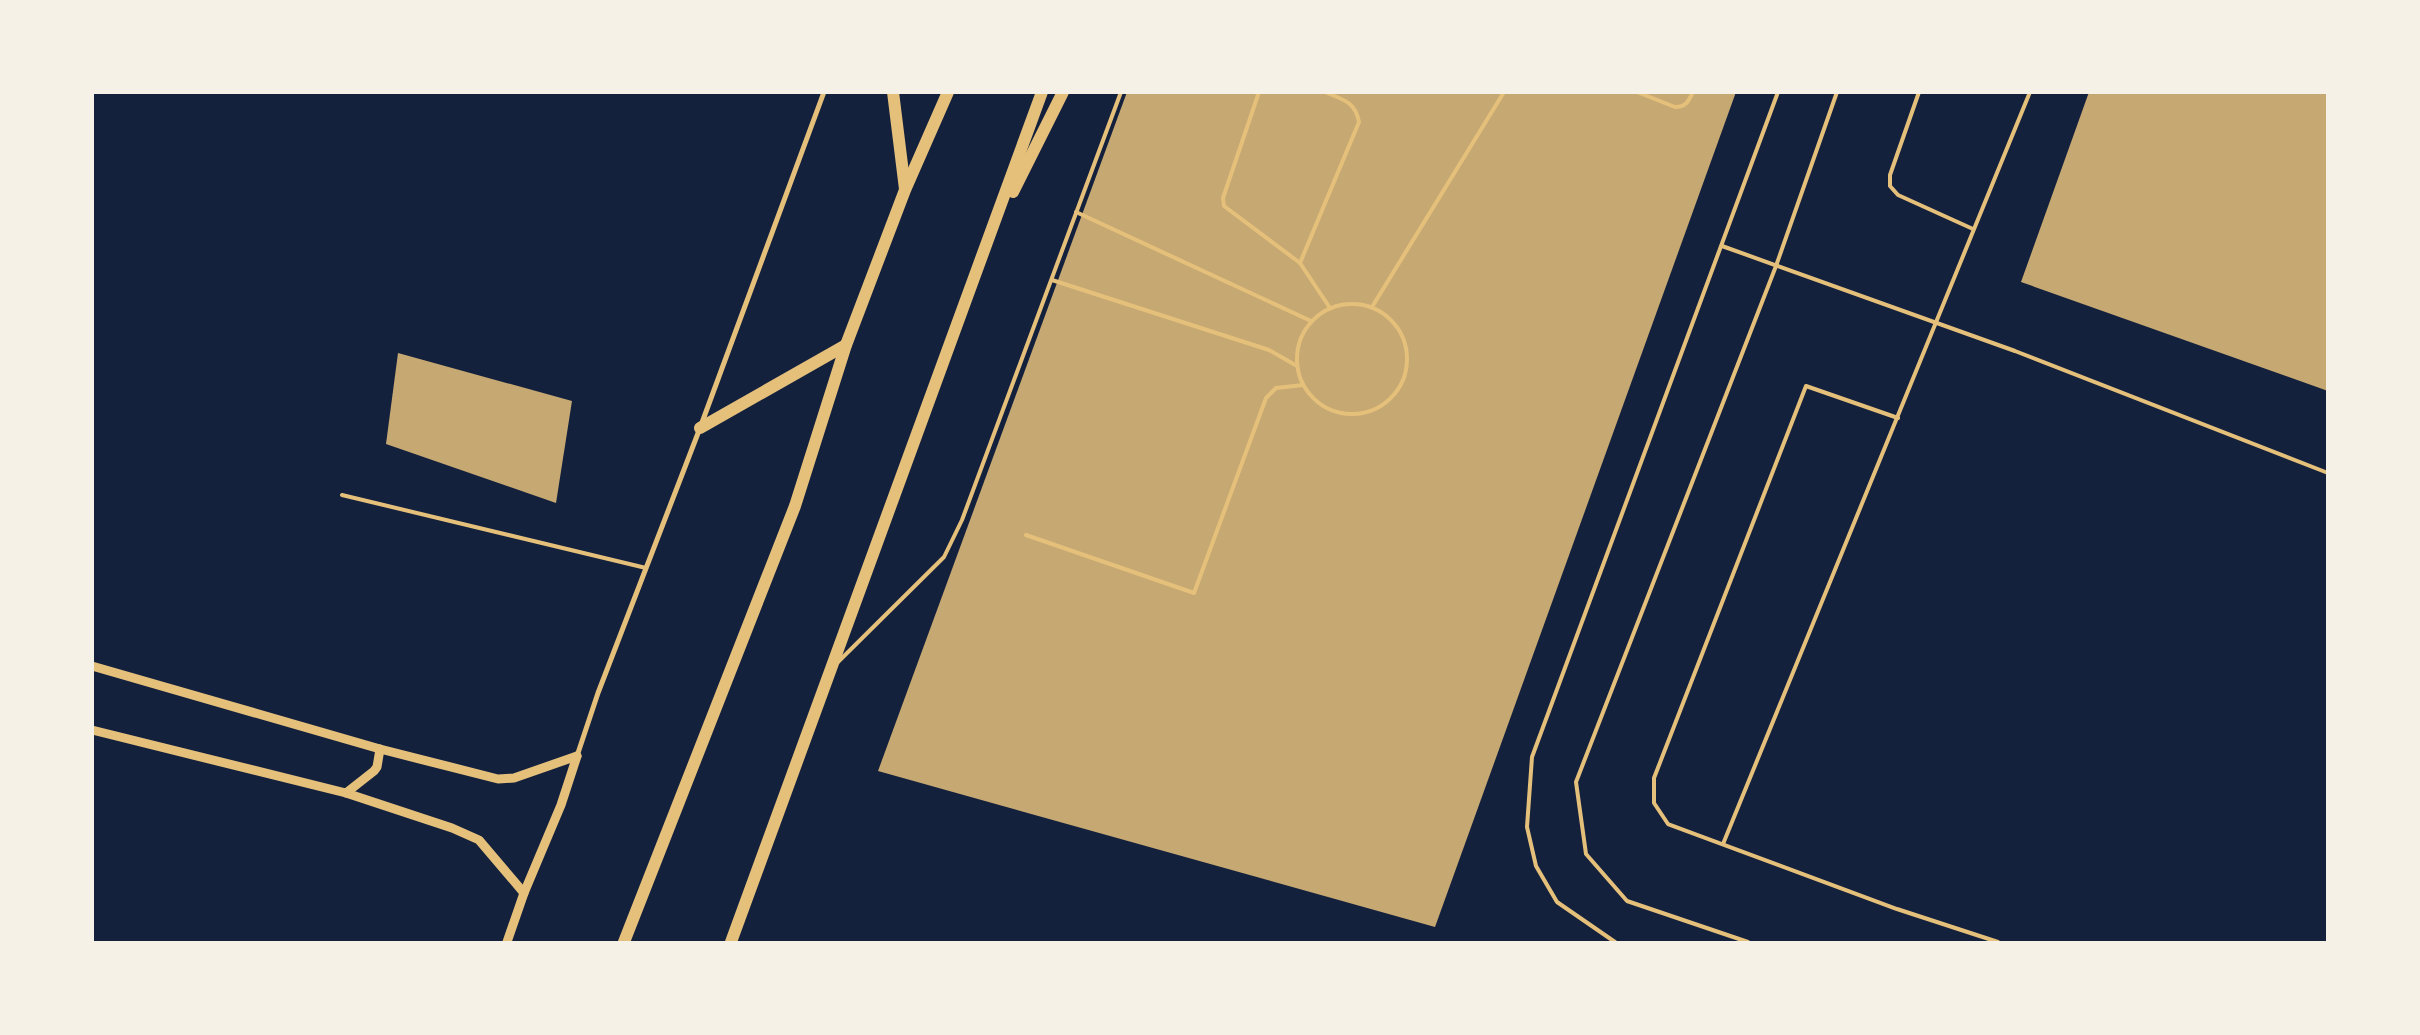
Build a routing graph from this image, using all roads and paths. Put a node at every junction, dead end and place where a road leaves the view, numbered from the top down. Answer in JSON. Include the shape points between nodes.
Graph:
{"nodes":[{"id":1,"x":824,"y":92,"type":"edge"},
{"id":2,"x":894,"y":92,"type":"edge"},
{"id":3,"x":1042,"y":92,"type":"edge"},
{"id":4,"x":1063,"y":92,"type":"edge"},
{"id":5,"x":1121,"y":92,"type":"edge"},
{"id":6,"x":1259,"y":92,"type":"edge"},
{"id":7,"x":1326,"y":92,"type":"edge"},
{"id":8,"x":1504,"y":92,"type":"edge"},
{"id":9,"x":1636,"y":92,"type":"edge"},
{"id":10,"x":1693,"y":92,"type":"edge"},
{"id":11,"x":1778,"y":92,"type":"edge"},
{"id":12,"x":1837,"y":92,"type":"edge"},
{"id":13,"x":1919,"y":92,"type":"edge"},
{"id":14,"x":2030,"y":92,"type":"edge"},
{"id":15,"x":945,"y":95,"type":"edge"},
{"id":16,"x":905,"y":190,"type":"junction"},
{"id":17,"x":1076,"y":212,"type":"junction"},
{"id":18,"x":1973,"y":229,"type":"junction"},
{"id":19,"x":986,"y":246,"type":"junction"},
{"id":20,"x":1722,"y":246,"type":"junction"},
{"id":21,"x":1300,"y":263,"type":"junction"},
{"id":22,"x":1776,"y":266,"type":"junction"},
{"id":23,"x":1052,"y":280,"type":"junction"},
{"id":24,"x":1372,"y":307,"type":"junction"},
{"id":25,"x":1330,"y":308,"type":"junction"},
{"id":26,"x":1311,"y":321,"type":"junction"},
{"id":27,"x":1937,"y":323,"type":"junction"},
{"id":28,"x":846,"y":345,"type":"junction"},
{"id":29,"x":1297,"y":366,"type":"junction"},
{"id":30,"x":1303,"y":385,"type":"junction"},
{"id":31,"x":1898,"y":418,"type":"junction"},
{"id":32,"x":700,"y":428,"type":"junction"},
{"id":33,"x":2328,"y":473,"type":"edge"},
{"id":34,"x":342,"y":495,"type":"dead end"},
{"id":35,"x":1026,"y":535,"type":"dead end"},
{"id":36,"x":646,"y":568,"type":"junction"},
{"id":37,"x":92,"y":666,"type":"edge"},
{"id":38,"x":832,"y":669,"type":"junction"},
{"id":39,"x":92,"y":730,"type":"edge"},
{"id":40,"x":380,"y":749,"type":"junction"},
{"id":41,"x":577,"y":756,"type":"junction"},
{"id":42,"x":346,"y":793,"type":"junction"},
{"id":43,"x":1723,"y":844,"type":"junction"},
{"id":44,"x":524,"y":893,"type":"junction"},
{"id":45,"x":507,"y":942,"type":"edge"},
{"id":46,"x":624,"y":942,"type":"edge"},
{"id":47,"x":732,"y":942,"type":"edge"},
{"id":48,"x":1615,"y":942,"type":"edge"},
{"id":49,"x":1748,"y":942,"type":"edge"},
{"id":50,"x":1998,"y":942,"type":"edge"}],
"edges":[{"from":1,"to":32,"type":"street"},
{"from":2,"to":16,"type":"main road"},
{"from":3,"to":19,"type":"main road"},
{"from":4,"to":19,"type":"main road"},
{"from":5,"to":17,"type":"lane"},
{"from":6,"to":21,"type":"lane","via":[[1223,198],[1224,206]]},
{"from":7,"to":21,"type":"lane","via":[[1349,102],[1357,110],[1358,122]]},
{"from":8,"to":24,"type":"lane"},
{"from":9,"to":10,"type":"lane","via":[[1682,107]]},
{"from":11,"to":20,"type":"lane"},
{"from":12,"to":22,"type":"lane"},
{"from":13,"to":18,"type":"lane","via":[[1890,175],[1890,186],[1898,195]]},
{"from":14,"to":18,"type":"lane"},
{"from":15,"to":16,"type":"main road"},
{"from":16,"to":28,"type":"main road"},
{"from":17,"to":23,"type":"lane"},
{"from":17,"to":26,"type":"lane"},
{"from":18,"to":27,"type":"lane"},
{"from":19,"to":38,"type":"main road"},
{"from":20,"to":22,"type":"lane"},
{"from":20,"to":48,"type":"lane","via":[[1532,757],[1527,827],[1536,866],[1557,902]]},
{"from":21,"to":25,"type":"lane"},
{"from":22,"to":27,"type":"lane"},
{"from":22,"to":49,"type":"lane","via":[[1576,782],[1586,854],[1627,901]]},
{"from":23,"to":29,"type":"lane","via":[[1269,350]]},
{"from":23,"to":38,"type":"lane","via":[[962,520],[944,557]]},
{"from":24,"to":25,"type":"lane","via":[[1351,304]]},
{"from":24,"to":30,"type":"lane","via":[[1397,326],[1408,354],[1402,384],[1382,406],[1354,414],[1324,407]]},
{"from":25,"to":26,"type":"lane"},
{"from":26,"to":29,"type":"lane","via":[[1299,342]]},
{"from":27,"to":31,"type":"lane"},
{"from":27,"to":33,"type":"lane"},
{"from":28,"to":32,"type":"main road"},
{"from":28,"to":46,"type":"main road","via":[[795,506]]},
{"from":29,"to":30,"type":"lane"},
{"from":30,"to":35,"type":"lane","via":[[1276,388],[1266,398],[1194,593]]},
{"from":31,"to":43,"type":"lane"},
{"from":31,"to":43,"type":"lane","via":[[1806,386],[1654,778],[1654,803],[1668,824]]},
{"from":32,"to":36,"type":"street"},
{"from":34,"to":36,"type":"lane"},
{"from":36,"to":41,"type":"street"},
{"from":37,"to":40,"type":"street"},
{"from":38,"to":47,"type":"main road"},
{"from":39,"to":42,"type":"street"},
{"from":40,"to":41,"type":"street","via":[[498,779],[514,778]]},
{"from":40,"to":42,"type":"street","via":[[374,771]]},
{"from":41,"to":44,"type":"street","via":[[561,805]]},
{"from":42,"to":44,"type":"street","via":[[479,840]]},
{"from":43,"to":50,"type":"lane","via":[[1897,909]]},
{"from":44,"to":45,"type":"street"}]}
